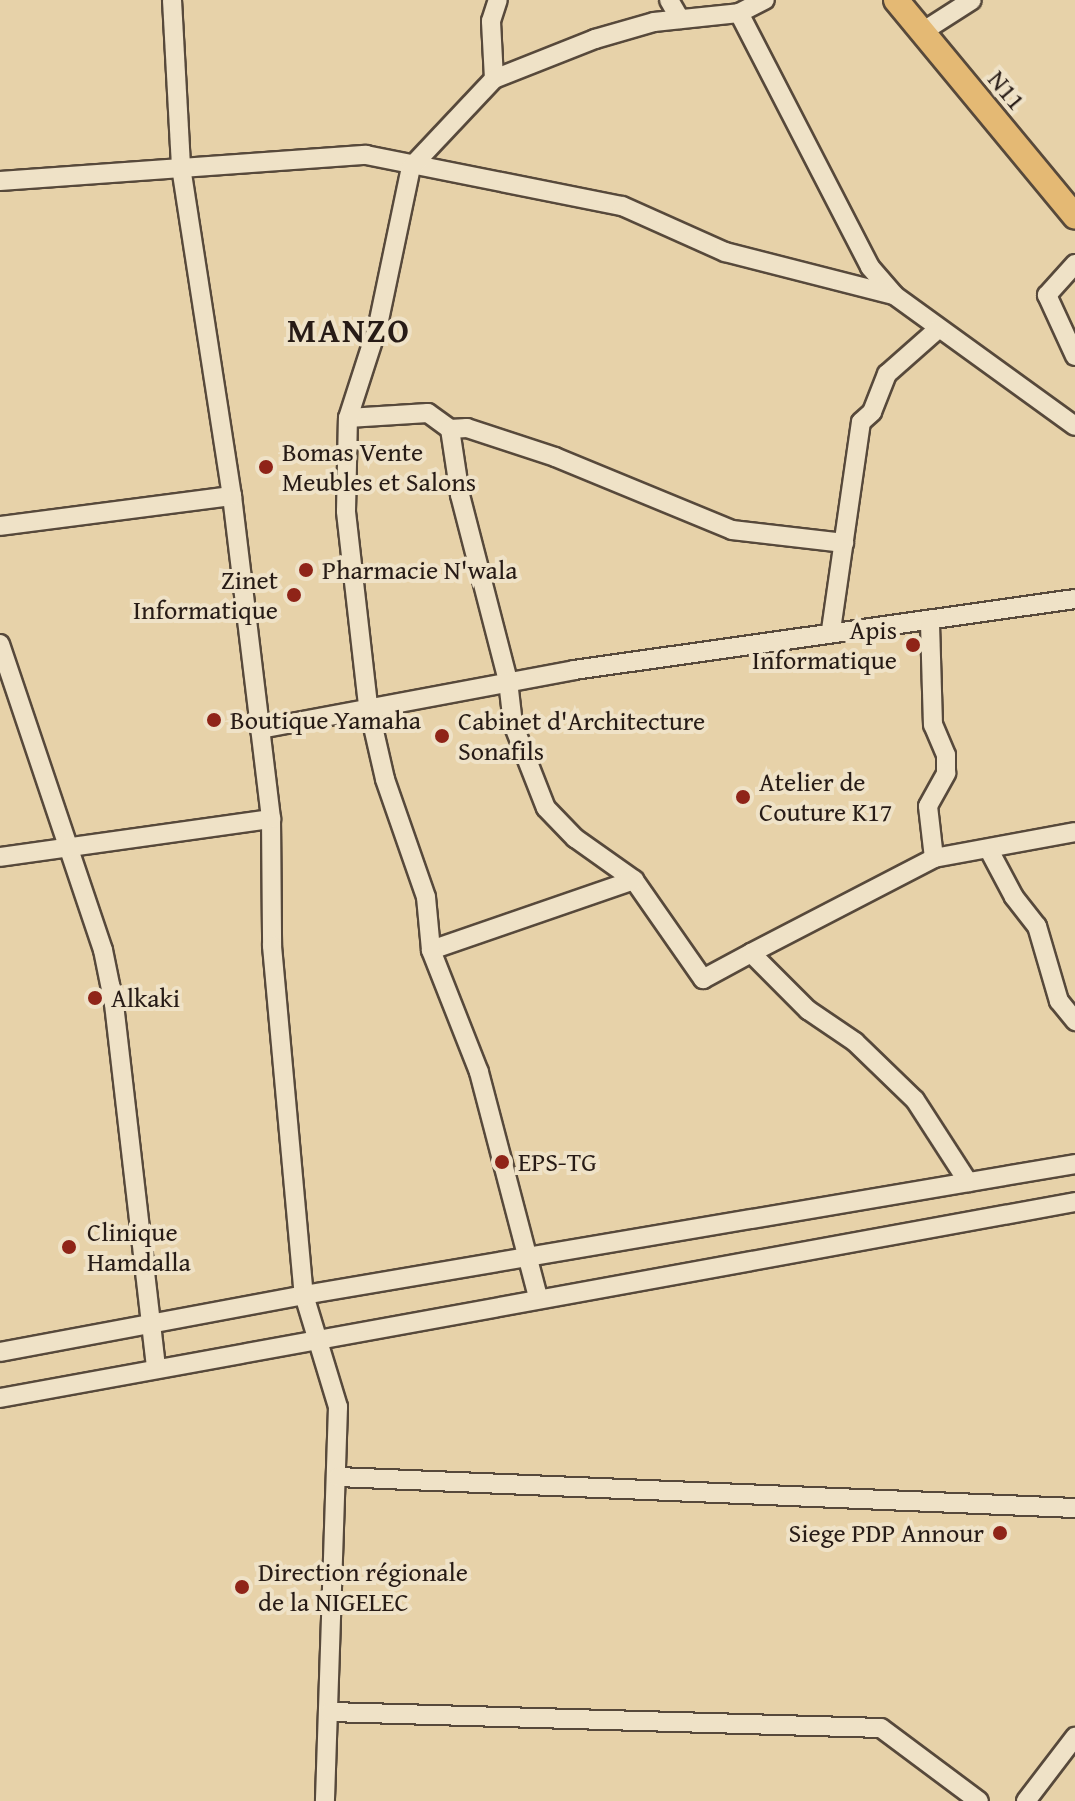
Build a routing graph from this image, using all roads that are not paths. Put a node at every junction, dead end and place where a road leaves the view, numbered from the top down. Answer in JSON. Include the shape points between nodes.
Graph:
{"nodes":[{"id":1,"x":172,"y":0,"type":"edge"},
{"id":2,"x":498,"y":0,"type":"edge"},
{"id":3,"x":669,"y":0,"type":"edge"},
{"id":4,"x":765,"y":0,"type":"edge"},
{"id":5,"x":896,"y":0,"type":"edge"},
{"id":6,"x":972,"y":0,"type":"edge"},
{"id":7,"x":739,"y":13,"type":"junction"},
{"id":8,"x":680,"y":19,"type":"junction"},
{"id":9,"x":922,"y":32,"type":"junction"},
{"id":10,"x":494,"y":79,"type":"junction"},
{"id":11,"x":181,"y":167,"type":"junction"},
{"id":12,"x":411,"y":167,"type":"junction"},
{"id":13,"x":0,"y":181,"type":"edge"},
{"id":14,"x":1075,"y":216,"type":"edge"},
{"id":15,"x":1075,"y":264,"type":"edge"},
{"id":16,"x":894,"y":295,"type":"junction"},
{"id":17,"x":938,"y":329,"type":"junction"},
{"id":18,"x":1075,"y":356,"type":"edge"},
{"id":19,"x":348,"y":418,"type":"junction"},
{"id":20,"x":1075,"y":426,"type":"edge"},
{"id":21,"x":450,"y":429,"type":"junction"},
{"id":22,"x":232,"y":496,"type":"junction"},
{"id":23,"x":0,"y":526,"type":"edge"},
{"id":24,"x":844,"y":543,"type":"junction"},
{"id":25,"x":1075,"y":599,"type":"edge"},
{"id":26,"x":930,"y":621,"type":"junction"},
{"id":27,"x":831,"y":630,"type":"junction"},
{"id":28,"x":0,"y":644,"type":"edge"},
{"id":29,"x":508,"y":681,"type":"junction"},
{"id":30,"x":368,"y":705,"type":"junction"},
{"id":31,"x":260,"y":729,"type":"junction"},
{"id":32,"x":271,"y":819,"type":"junction"},
{"id":33,"x":1075,"y":832,"type":"edge"},
{"id":34,"x":69,"y":850,"type":"junction"},
{"id":35,"x":989,"y":850,"type":"junction"},
{"id":36,"x":0,"y":857,"type":"edge"},
{"id":37,"x":934,"y":858,"type":"junction"},
{"id":38,"x":634,"y":880,"type":"junction"},
{"id":39,"x":431,"y":950,"type":"junction"},
{"id":40,"x":751,"y":953,"type":"junction"},
{"id":41,"x":1075,"y":1021,"type":"edge"},
{"id":42,"x":1075,"y":1164,"type":"edge"},
{"id":43,"x":968,"y":1182,"type":"junction"},
{"id":44,"x":1075,"y":1202,"type":"edge"},
{"id":45,"x":527,"y":1260,"type":"junction"},
{"id":46,"x":304,"y":1295,"type":"junction"},
{"id":47,"x":538,"y":1297,"type":"junction"},
{"id":48,"x":149,"y":1324,"type":"junction"},
{"id":49,"x":315,"y":1341,"type":"junction"},
{"id":50,"x":0,"y":1352,"type":"edge"},
{"id":51,"x":156,"y":1369,"type":"junction"},
{"id":52,"x":0,"y":1398,"type":"edge"},
{"id":53,"x":338,"y":1477,"type":"junction"},
{"id":54,"x":1075,"y":1508,"type":"edge"},
{"id":55,"x":330,"y":1712,"type":"junction"},
{"id":56,"x":1075,"y":1737,"type":"edge"},
{"id":57,"x":325,"y":1801,"type":"edge"},
{"id":58,"x":979,"y":1801,"type":"edge"},
{"id":59,"x":1026,"y":1801,"type":"edge"}],
"edges":[{"from":1,"to":11,"type":"street"},
{"from":2,"to":10,"type":"street","via":[[491,21]]},
{"from":3,"to":8,"type":"street"},
{"from":4,"to":7,"type":"street"},
{"from":5,"to":9,"type":"main road","name":"N11"},
{"from":6,"to":9,"type":"street"},
{"from":7,"to":8,"type":"street"},
{"from":7,"to":16,"type":"street","via":[[870,267]]},
{"from":8,"to":10,"type":"street","via":[[595,39]]},
{"from":9,"to":14,"type":"main road","name":"N11"},
{"from":10,"to":12,"type":"street"},
{"from":11,"to":12,"type":"street","via":[[366,155],[398,159]]},
{"from":11,"to":13,"type":"street"},
{"from":11,"to":22,"type":"street"},
{"from":12,"to":16,"type":"street","via":[[622,206],[725,252]]},
{"from":12,"to":19,"type":"street","via":[[378,325]]},
{"from":15,"to":18,"type":"street","via":[[1047,295]]},
{"from":16,"to":17,"type":"street"},
{"from":17,"to":20,"type":"street"},
{"from":17,"to":24,"type":"street","via":[[887,374],[872,412],[861,422]]},
{"from":19,"to":21,"type":"street","via":[[428,413]]},
{"from":19,"to":30,"type":"street","via":[[346,511]]},
{"from":21,"to":24,"type":"street","via":[[467,428],[555,457],[732,530]]},
{"from":21,"to":29,"type":"street","via":[[474,563]]},
{"from":22,"to":23,"type":"street"},
{"from":22,"to":31,"type":"street"},
{"from":24,"to":27,"type":"street"},
{"from":25,"to":26,"type":"street"},
{"from":26,"to":27,"type":"street"},
{"from":26,"to":37,"type":"street","via":[[933,725],[946,755],[946,773],[928,806]]},
{"from":27,"to":29,"type":"street"},
{"from":28,"to":34,"type":"street"},
{"from":29,"to":30,"type":"street"},
{"from":29,"to":38,"type":"street","via":[[513,724],[546,808],[575,838]]},
{"from":30,"to":31,"type":"street"},
{"from":30,"to":39,"type":"street","via":[[385,779],[426,897]]},
{"from":31,"to":32,"type":"street"},
{"from":32,"to":34,"type":"street"},
{"from":32,"to":46,"type":"street","via":[[272,946]]},
{"from":33,"to":35,"type":"street"},
{"from":34,"to":36,"type":"street"},
{"from":34,"to":48,"type":"street","via":[[103,950],[114,1004]]},
{"from":35,"to":37,"type":"street"},
{"from":35,"to":41,"type":"street","via":[[1037,926],[1059,1001]]},
{"from":37,"to":40,"type":"street"},
{"from":38,"to":39,"type":"street"},
{"from":38,"to":40,"type":"street","via":[[703,979]]},
{"from":39,"to":45,"type":"street","via":[[479,1072]]},
{"from":40,"to":43,"type":"street","via":[[808,1010],[855,1042],[915,1100]]},
{"from":42,"to":43,"type":"street"},
{"from":43,"to":45,"type":"street"},
{"from":44,"to":47,"type":"street"},
{"from":45,"to":46,"type":"street"},
{"from":45,"to":47,"type":"street"},
{"from":46,"to":48,"type":"street"},
{"from":46,"to":49,"type":"street"},
{"from":47,"to":49,"type":"street"},
{"from":48,"to":50,"type":"street"},
{"from":48,"to":51,"type":"street"},
{"from":49,"to":51,"type":"street"},
{"from":49,"to":53,"type":"street","via":[[338,1407]]},
{"from":51,"to":52,"type":"street"},
{"from":53,"to":54,"type":"street"},
{"from":53,"to":55,"type":"street"},
{"from":55,"to":57,"type":"street"},
{"from":55,"to":58,"type":"street","via":[[881,1728]]},
{"from":56,"to":59,"type":"street"}]}
